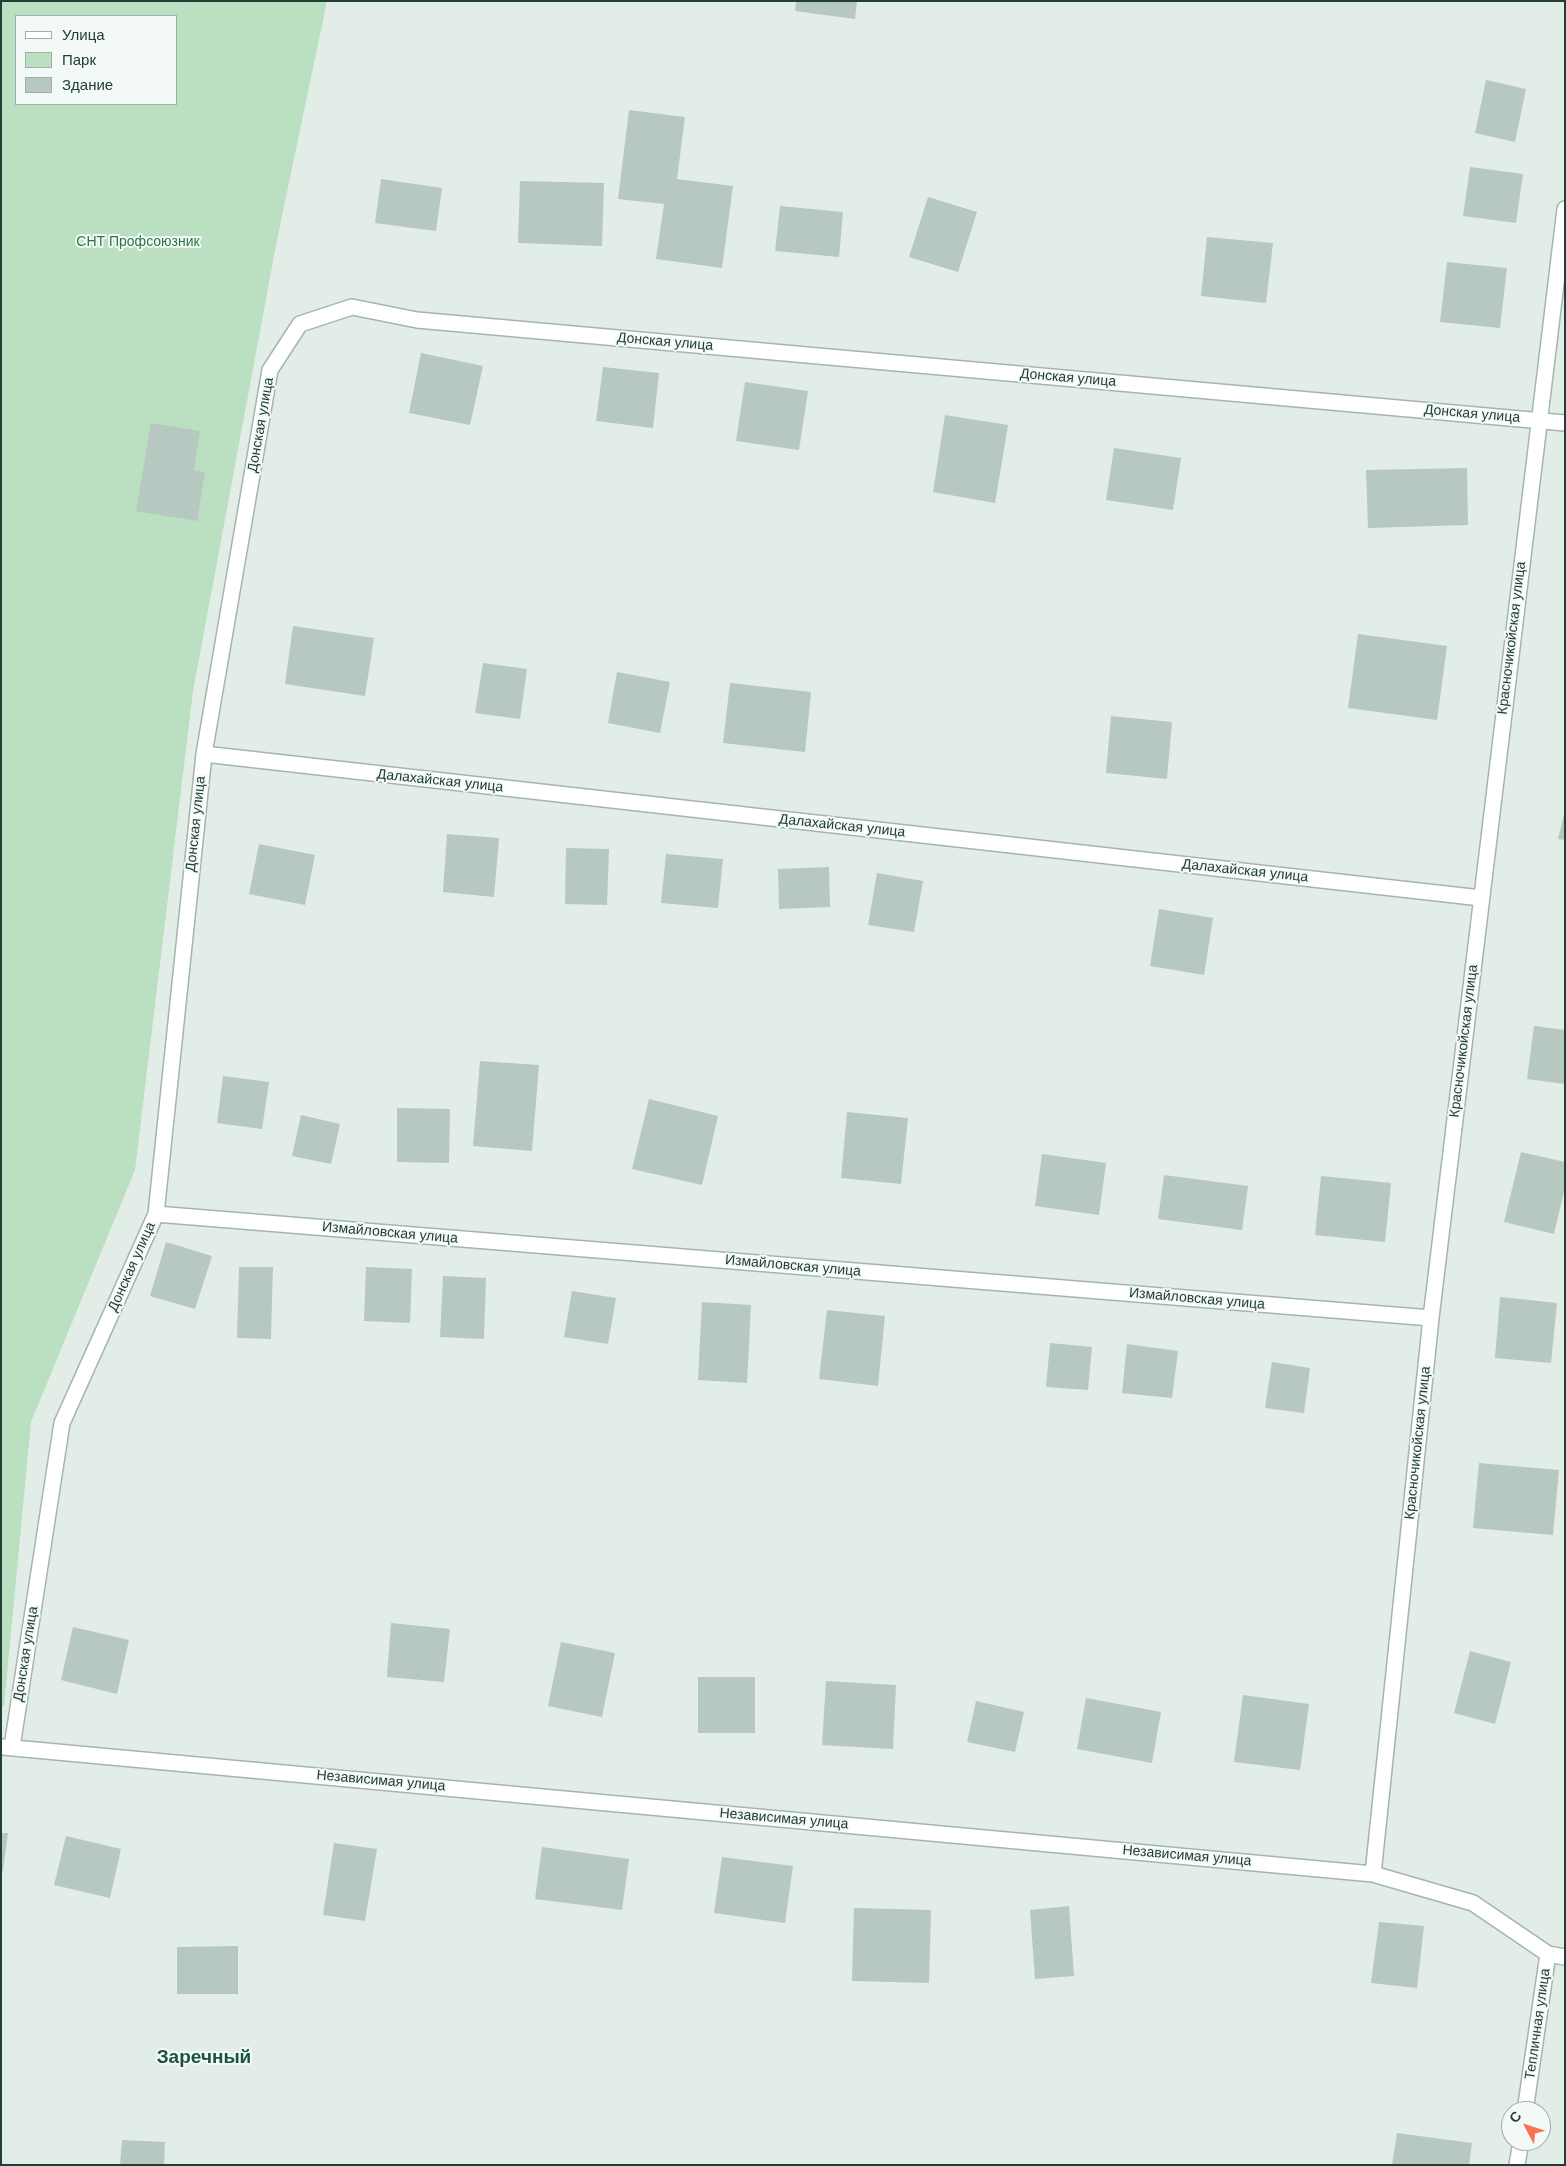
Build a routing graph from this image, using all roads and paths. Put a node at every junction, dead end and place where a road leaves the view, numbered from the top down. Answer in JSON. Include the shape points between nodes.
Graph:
{"nodes":[{"id":1,"x":1565,"y":209,"type":"edge"},
{"id":2,"x":1539,"y":420,"type":"junction"},
{"id":3,"x":1565,"y":423,"type":"edge"},
{"id":4,"x":204,"y":754,"type":"junction"},
{"id":5,"x":1480,"y":898,"type":"junction"},
{"id":6,"x":156,"y":1214,"type":"junction"},
{"id":7,"x":1431,"y":1318,"type":"junction"},
{"id":8,"x":6,"y":1747,"type":"edge"},
{"id":9,"x":1373,"y":1874,"type":"junction"},
{"id":10,"x":1548,"y":1954,"type":"junction"},
{"id":11,"x":1565,"y":1957,"type":"edge"},
{"id":12,"x":1526,"y":2101,"type":"edge"},
{"id":13,"x":1519,"y":2151,"type":"edge"},
{"id":14,"x":1517,"y":2165,"type":"edge"}],
"edges":[{"from":1,"to":2,"type":"street","name":"Красночикойская улица"},
{"from":2,"to":3,"type":"street","name":"Донская улица"},
{"from":2,"to":4,"type":"street","name":"Донская улица","via":[[417,320],[352,307],[300,324],[270,370]]},
{"from":2,"to":5,"type":"street","name":"Красночикойская улица"},
{"from":4,"to":5,"type":"street","name":"Далахайская улица"},
{"from":4,"to":6,"type":"street","name":"Донская улица"},
{"from":5,"to":7,"type":"street","name":"Красночикойская улица"},
{"from":6,"to":7,"type":"street","name":"Измайловская улица"},
{"from":6,"to":8,"type":"street","name":"Донская улица","via":[[62,1423]]},
{"from":7,"to":9,"type":"street","name":"Красночикойская улица"},
{"from":8,"to":9,"type":"street","name":"Независимая улица"},
{"from":9,"to":10,"type":"street","name":"Независимая улица","via":[[1473,1903]]},
{"from":10,"to":11,"type":"street","name":"Тепличная улица"},
{"from":10,"to":12,"type":"street","name":"Тепличная улица"},
{"from":13,"to":14,"type":"street"}]}
